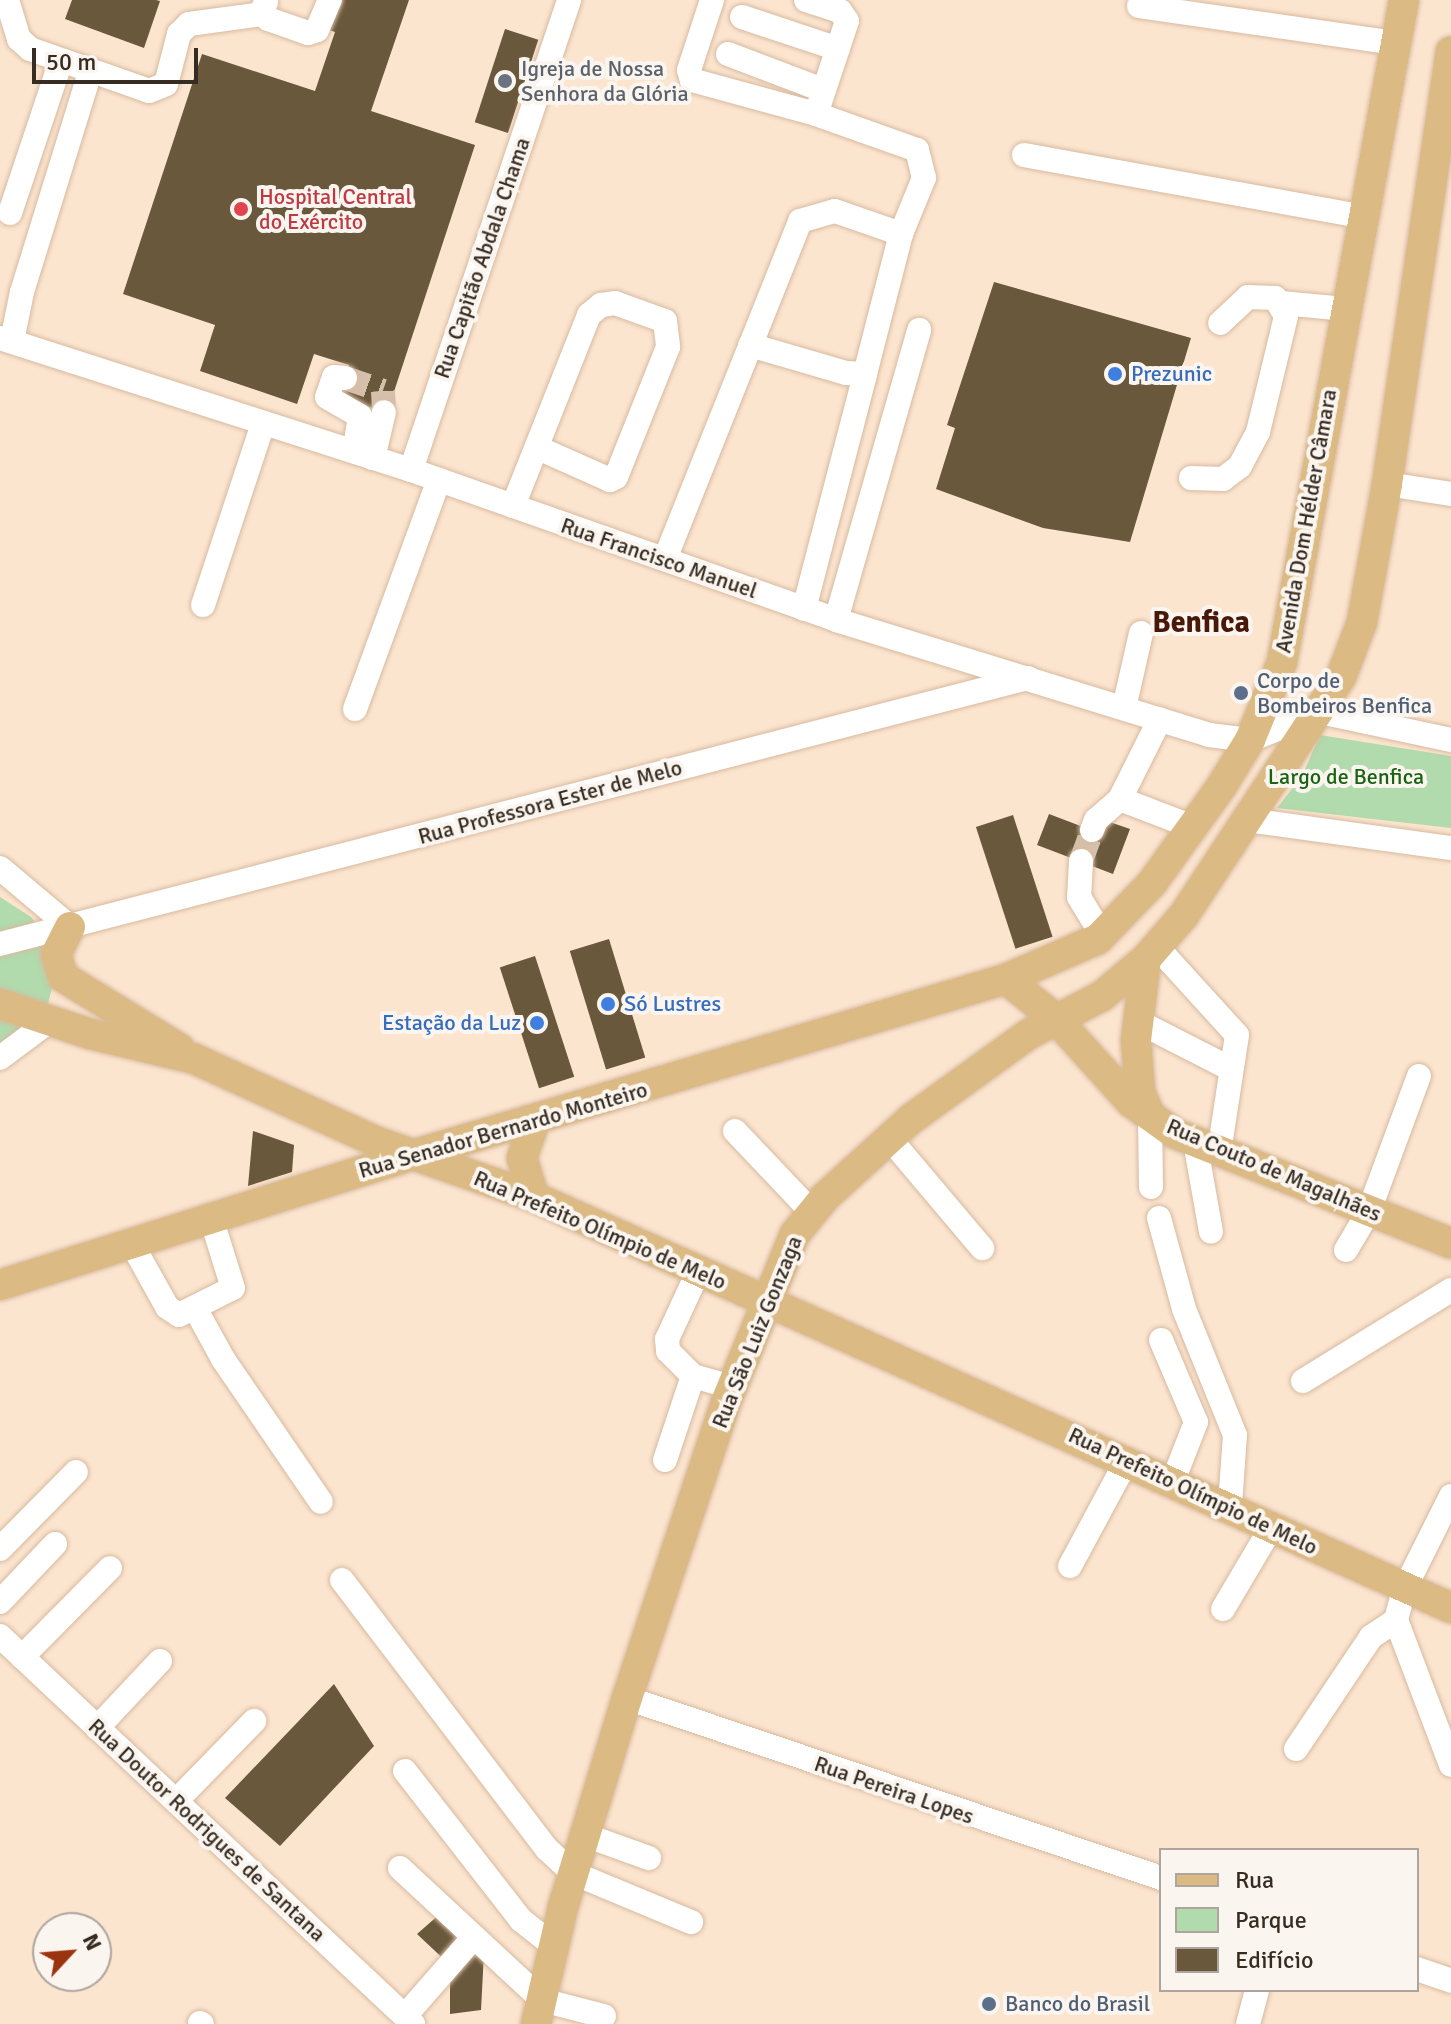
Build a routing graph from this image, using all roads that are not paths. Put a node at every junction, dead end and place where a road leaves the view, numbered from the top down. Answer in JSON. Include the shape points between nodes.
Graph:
{"nodes":[{"id":1,"x":7,"y":0,"type":"edge"},
{"id":2,"x":330,"y":0,"type":"edge"},
{"id":3,"x":569,"y":0,"type":"edge"},
{"id":4,"x":712,"y":0,"type":"edge"},
{"id":5,"x":806,"y":0,"type":"edge"},
{"id":6,"x":1404,"y":0,"type":"edge"},
{"id":7,"x":1139,"y":6,"type":"dead end"},
{"id":8,"x":265,"y":7,"type":"edge"},
{"id":9,"x":742,"y":17,"type":"dead end"},
{"id":10,"x":1396,"y":43,"type":"junction"},
{"id":11,"x":838,"y":49,"type":"junction"},
{"id":12,"x":1451,"y":52,"type":"edge"},
{"id":13,"x":728,"y":54,"type":"dead end"},
{"id":14,"x":61,"y":61,"type":"junction"},
{"id":15,"x":90,"y":72,"type":"junction"},
{"id":16,"x":1448,"y":88,"type":"edge"},
{"id":17,"x":823,"y":90,"type":"junction"},
{"id":18,"x":816,"y":114,"type":"junction"},
{"id":19,"x":1024,"y":155,"type":"dead end"},
{"id":20,"x":5,"y":212,"type":"edge"},
{"id":21,"x":1364,"y":217,"type":"junction"},
{"id":22,"x":43,"y":224,"type":"junction"},
{"id":23,"x":901,"y":234,"type":"junction"},
{"id":24,"x":1282,"y":303,"type":"junction"},
{"id":25,"x":1345,"y":309,"type":"junction"},
{"id":26,"x":1220,"y":323,"type":"dead end"},
{"id":27,"x":919,"y":330,"type":"dead end"},
{"id":28,"x":6,"y":339,"type":"edge"},
{"id":29,"x":750,"y":345,"type":"junction"},
{"id":30,"x":865,"y":374,"type":"junction"},
{"id":31,"x":345,"y":378,"type":"dead end"},
{"id":32,"x":384,"y":412,"type":"dead end"},
{"id":33,"x":263,"y":424,"type":"junction"},
{"id":34,"x":538,"y":448,"type":"junction"},
{"id":35,"x":364,"y":455,"type":"junction"},
{"id":36,"x":411,"y":470,"type":"junction"},
{"id":37,"x":1191,"y":478,"type":"dead end"},
{"id":38,"x":439,"y":480,"type":"junction"},
{"id":39,"x":1387,"y":484,"type":"junction"},
{"id":40,"x":1451,"y":494,"type":"edge"},
{"id":41,"x":513,"y":506,"type":"junction"},
{"id":42,"x":665,"y":559,"type":"junction"},
{"id":43,"x":203,"y":605,"type":"dead end"},
{"id":44,"x":804,"y":609,"type":"junction"},
{"id":45,"x":836,"y":620,"type":"junction"},
{"id":46,"x":1141,"y":633,"type":"dead end"},
{"id":47,"x":1030,"y":678,"type":"junction"},
{"id":48,"x":1124,"y":708,"type":"junction"},
{"id":49,"x":355,"y":709,"type":"dead end"},
{"id":50,"x":1320,"y":712,"type":"junction"},
{"id":51,"x":1160,"y":719,"type":"junction"},
{"id":52,"x":1250,"y":740,"type":"junction"},
{"id":53,"x":1451,"y":740,"type":"edge"},
{"id":54,"x":1120,"y":799,"type":"junction"},
{"id":55,"x":1248,"y":820,"type":"junction"},
{"id":56,"x":1193,"y":827,"type":"junction"},
{"id":57,"x":1092,"y":830,"type":"tunnel mouth"},
{"id":58,"x":1451,"y":848,"type":"edge"},
{"id":59,"x":1081,"y":861,"type":"tunnel mouth"},
{"id":60,"x":0,"y":868,"type":"edge"},
{"id":61,"x":70,"y":927,"type":"junction"},
{"id":62,"x":1102,"y":935,"type":"junction"},
{"id":63,"x":0,"y":944,"type":"edge"},
{"id":64,"x":1151,"y":953,"type":"junction"},
{"id":65,"x":1006,"y":979,"type":"junction"},
{"id":66,"x":0,"y":1004,"type":"edge"},
{"id":67,"x":1056,"y":1019,"type":"junction"},
{"id":68,"x":51,"y":1020,"type":"junction"},
{"id":69,"x":1137,"y":1021,"type":"junction"},
{"id":70,"x":0,"y":1058,"type":"edge"},
{"id":71,"x":195,"y":1059,"type":"junction"},
{"id":72,"x":1231,"y":1069,"type":"junction"},
{"id":73,"x":1419,"y":1076,"type":"dead end"},
{"id":74,"x":1150,"y":1116,"type":"junction"},
{"id":75,"x":535,"y":1121,"type":"junction"},
{"id":76,"x":735,"y":1131,"type":"dead end"},
{"id":77,"x":890,"y":1139,"type":"junction"},
{"id":78,"x":1207,"y":1147,"type":"junction"},
{"id":79,"x":416,"y":1154,"type":"junction"},
{"id":80,"x":1151,"y":1187,"type":"dead end"},
{"id":81,"x":534,"y":1197,"type":"junction"},
{"id":82,"x":1369,"y":1211,"type":"junction"},
{"id":83,"x":812,"y":1212,"type":"junction"},
{"id":84,"x":211,"y":1218,"type":"junction"},
{"id":85,"x":1159,"y":1218,"type":"dead end"},
{"id":86,"x":1211,"y":1232,"type":"dead end"},
{"id":87,"x":1450,"y":1239,"type":"edge"},
{"id":88,"x":132,"y":1244,"type":"junction"},
{"id":89,"x":982,"y":1248,"type":"dead end"},
{"id":90,"x":1346,"y":1250,"type":"dead end"},
{"id":91,"x":698,"y":1272,"type":"junction"},
{"id":92,"x":0,"y":1285,"type":"edge"},
{"id":93,"x":1451,"y":1290,"type":"edge"},
{"id":94,"x":766,"y":1301,"type":"junction"},
{"id":95,"x":195,"y":1308,"type":"junction"},
{"id":96,"x":1161,"y":1340,"type":"dead end"},
{"id":97,"x":693,"y":1376,"type":"junction"},
{"id":98,"x":1303,"y":1381,"type":"dead end"},
{"id":99,"x":732,"y":1387,"type":"junction"},
{"id":100,"x":665,"y":1460,"type":"dead end"},
{"id":101,"x":1127,"y":1460,"type":"junction"},
{"id":102,"x":76,"y":1472,"type":"dead end"},
{"id":103,"x":1173,"y":1481,"type":"junction"},
{"id":104,"x":1451,"y":1496,"type":"edge"},
{"id":105,"x":321,"y":1502,"type":"dead end"},
{"id":106,"x":1230,"y":1505,"type":"junction"},
{"id":107,"x":1445,"y":1523,"type":"edge"},
{"id":108,"x":1272,"y":1526,"type":"junction"},
{"id":109,"x":55,"y":1544,"type":"dead end"},
{"id":110,"x":0,"y":1549,"type":"edge"},
{"id":111,"x":1070,"y":1566,"type":"dead end"},
{"id":112,"x":100,"y":1570,"type":"dead end"},
{"id":113,"x":342,"y":1580,"type":"dead end"},
{"id":114,"x":1404,"y":1590,"type":"junction"},
{"id":115,"x":0,"y":1602,"type":"edge"},
{"id":116,"x":1451,"y":1608,"type":"edge"},
{"id":117,"x":1223,"y":1609,"type":"dead end"},
{"id":118,"x":1396,"y":1620,"type":"junction"},
{"id":119,"x":12,"y":1647,"type":"edge"},
{"id":120,"x":160,"y":1661,"type":"dead end"},
{"id":121,"x":627,"y":1698,"type":"junction"},
{"id":122,"x":254,"y":1721,"type":"dead end"},
{"id":123,"x":97,"y":1728,"type":"junction"},
{"id":124,"x":1296,"y":1749,"type":"dead end"},
{"id":125,"x":1451,"y":1765,"type":"edge"},
{"id":126,"x":405,"y":1771,"type":"dead end"},
{"id":127,"x":176,"y":1801,"type":"junction"},
{"id":128,"x":585,"y":1835,"type":"junction"},
{"id":129,"x":649,"y":1858,"type":"dead end"},
{"id":130,"x":400,"y":1868,"type":"dead end"},
{"id":131,"x":573,"y":1873,"type":"junction"},
{"id":132,"x":1159,"y":1877,"type":"edge"},
{"id":133,"x":691,"y":1922,"type":"dead end"},
{"id":134,"x":474,"y":1937,"type":"junction"},
{"id":135,"x":554,"y":1946,"type":"junction"},
{"id":136,"x":1419,"y":1970,"type":"edge"},
{"id":137,"x":1451,"y":1981,"type":"edge"},
{"id":138,"x":1256,"y":1992,"type":"edge"},
{"id":139,"x":539,"y":2012,"type":"edge"},
{"id":140,"x":604,"y":2016,"type":"dead end"},
{"id":141,"x":409,"y":2020,"type":"edge"},
{"id":142,"x":1248,"y":2024,"type":"edge"}],
"edges":[{"from":1,"to":14,"type":"street","via":[[19,39]]},
{"from":2,"to":8,"type":"street","via":[[317,30],[308,33]]},
{"from":3,"to":36,"type":"street","name":"Rua Capitão Abdala Chama"},
{"from":4,"to":18,"type":"street","via":[[689,70],[692,80]]},
{"from":5,"to":11,"type":"street","via":[[845,16]]},
{"from":6,"to":10,"type":"main road","name":"Avenida Dom Hélder Câmara"},
{"from":7,"to":10,"type":"street"},
{"from":8,"to":15,"type":"street","via":[[189,24],[179,34],[166,84],[159,88],[139,90]]},
{"from":9,"to":11,"type":"street"},
{"from":10,"to":21,"type":"main road","name":"Avenida Dom Hélder Câmara"},
{"from":11,"to":17,"type":"street"},
{"from":12,"to":16,"type":"main road"},
{"from":13,"to":17,"type":"street"},
{"from":14,"to":15,"type":"street"},
{"from":14,"to":20,"type":"street"},
{"from":15,"to":22,"type":"street"},
{"from":16,"to":39,"type":"main road"},
{"from":17,"to":18,"type":"street"},
{"from":18,"to":23,"type":"street","via":[[917,150],[924,178]]},
{"from":19,"to":21,"type":"street"},
{"from":20,"to":22,"type":"street"},
{"from":21,"to":25,"type":"main road","name":"Avenida Dom Hélder Câmara"},
{"from":22,"to":28,"type":"street"},
{"from":23,"to":29,"type":"street","via":[[835,211],[800,221]]},
{"from":23,"to":30,"type":"street"},
{"from":24,"to":25,"type":"street"},
{"from":24,"to":26,"type":"street","via":[[1248,297]]},
{"from":24,"to":37,"type":"street","via":[[1286,316],[1258,432],[1240,466],[1223,479]]},
{"from":25,"to":52,"type":"main road","name":"Avenida Dom Hélder Câmara","via":[[1282,662]]},
{"from":27,"to":45,"type":"street"},
{"from":28,"to":33,"type":"street","name":"Rua Francisco Manuel"},
{"from":29,"to":30,"type":"street"},
{"from":29,"to":42,"type":"street"},
{"from":30,"to":44,"type":"street"},
{"from":31,"to":35,"type":"street","via":[[334,377],[327,397],[360,416]]},
{"from":32,"to":35,"type":"street"},
{"from":33,"to":35,"type":"street","name":"Rua Francisco Manuel"},
{"from":33,"to":43,"type":"street"},
{"from":34,"to":34,"type":"street","via":[[610,480],[616,477],[668,347],[665,321],[615,303],[601,305],[589,315]]},
{"from":34,"to":41,"type":"street"},
{"from":35,"to":36,"type":"street","name":"Rua Francisco Manuel"},
{"from":36,"to":38,"type":"street","name":"Rua Francisco Manuel"},
{"from":38,"to":41,"type":"street","name":"Rua Francisco Manuel"},
{"from":38,"to":49,"type":"street"},
{"from":39,"to":40,"type":"street"},
{"from":39,"to":50,"type":"main road","via":[[1362,622],[1341,677]]},
{"from":41,"to":42,"type":"street","name":"Rua Francisco Manuel"},
{"from":42,"to":44,"type":"street","name":"Rua Francisco Manuel"},
{"from":44,"to":45,"type":"street","name":"Rua Francisco Manuel"},
{"from":45,"to":47,"type":"street","name":"Rua Francisco Manuel"},
{"from":46,"to":48,"type":"street"},
{"from":47,"to":48,"type":"street","name":"Rua Francisco Manuel"},
{"from":47,"to":61,"type":"street","name":"Rua Professora Ester de Melo"},
{"from":48,"to":51,"type":"street","name":"Rua Francisco Manuel"},
{"from":50,"to":52,"type":"street","name":"Rua Francisco Manuel"},
{"from":50,"to":53,"type":"street"},
{"from":50,"to":55,"type":"main road"},
{"from":51,"to":52,"type":"street","name":"Rua Francisco Manuel","via":[[1209,735]]},
{"from":51,"to":54,"type":"street"},
{"from":52,"to":56,"type":"main road","name":"Avenida Dom Hélder Câmara"},
{"from":54,"to":56,"type":"street"},
{"from":54,"to":57,"type":"street"},
{"from":55,"to":58,"type":"street"},
{"from":55,"to":64,"type":"main road","name":"Rua São Luiz Gonzaga"},
{"from":56,"to":62,"type":"main road","name":"Avenida Dom Hélder Câmara","via":[[1152,883]]},
{"from":59,"to":62,"type":"street","via":[[1079,897]]},
{"from":60,"to":61,"type":"street"},
{"from":61,"to":63,"type":"street","name":"Rua Professora Ester de Melo"},
{"from":61,"to":71,"type":"main road","via":[[56,954],[63,977]]},
{"from":62,"to":65,"type":"main road","name":"Avenida Dom Hélder Câmara","via":[[1081,950]]},
{"from":64,"to":67,"type":"main road","name":"Rua São Luiz Gonzaga","via":[[1102,996]]},
{"from":64,"to":69,"type":"main road"},
{"from":64,"to":72,"type":"street","via":[[1237,1035]]},
{"from":65,"to":67,"type":"main road","name":"Rua Couto de Magalhães"},
{"from":65,"to":75,"type":"main road","name":"Rua Senador Bernardo Monteiro"},
{"from":66,"to":68,"type":"main road","name":"Rua Prefeito Olímpio de Melo"},
{"from":67,"to":74,"type":"main road","name":"Rua Couto de Magalhães"},
{"from":67,"to":77,"type":"main road","name":"Rua São Luiz Gonzaga","via":[[1004,1050]]},
{"from":68,"to":70,"type":"street"},
{"from":68,"to":71,"type":"main road","name":"Rua Prefeito Olímpio de Melo"},
{"from":69,"to":72,"type":"street"},
{"from":69,"to":74,"type":"main road","via":[[1137,1071]]},
{"from":71,"to":79,"type":"main road","name":"Rua Prefeito Olímpio de Melo","via":[[377,1142]]},
{"from":72,"to":78,"type":"street"},
{"from":73,"to":82,"type":"street"},
{"from":74,"to":78,"type":"main road","name":"Rua Couto de Magalhães"},
{"from":74,"to":80,"type":"street"},
{"from":75,"to":79,"type":"main road","name":"Rua Senador Bernardo Monteiro"},
{"from":75,"to":81,"type":"main road","via":[[522,1158]]},
{"from":76,"to":83,"type":"street"},
{"from":77,"to":83,"type":"main road","name":"Rua São Luiz Gonzaga"},
{"from":77,"to":89,"type":"street"},
{"from":78,"to":82,"type":"main road","name":"Rua Couto de Magalhães"},
{"from":78,"to":86,"type":"street"},
{"from":79,"to":81,"type":"main road","name":"Rua Prefeito Olímpio de Melo"},
{"from":79,"to":84,"type":"main road","name":"Rua Senador Bernardo Monteiro"},
{"from":81,"to":91,"type":"main road","name":"Rua Prefeito Olímpio de Melo"},
{"from":82,"to":87,"type":"main road","name":"Rua Couto de Magalhães"},
{"from":82,"to":90,"type":"street"},
{"from":83,"to":94,"type":"main road","name":"Rua São Luiz Gonzaga","via":[[795,1234]]},
{"from":84,"to":88,"type":"main road","name":"Rua Senador Bernardo Monteiro"},
{"from":84,"to":95,"type":"street","via":[[233,1288]]},
{"from":85,"to":106,"type":"street","via":[[1184,1309],[1235,1435]]},
{"from":88,"to":92,"type":"main road","name":"Rua Senador Bernardo Monteiro"},
{"from":88,"to":95,"type":"street","via":[[174,1314]]},
{"from":91,"to":94,"type":"main road","name":"Rua Prefeito Olímpio de Melo"},
{"from":91,"to":97,"type":"street","via":[[667,1339],[677,1363]]},
{"from":93,"to":98,"type":"street"},
{"from":94,"to":99,"type":"main road","name":"Rua São Luiz Gonzaga"},
{"from":94,"to":101,"type":"main road","name":"Rua Prefeito Olímpio de Melo"},
{"from":95,"to":105,"type":"street","via":[[223,1359]]},
{"from":96,"to":103,"type":"street","via":[[1196,1422]]},
{"from":97,"to":99,"type":"street"},
{"from":97,"to":100,"type":"street"},
{"from":99,"to":121,"type":"main road","name":"Rua São Luiz Gonzaga"},
{"from":101,"to":103,"type":"main road","name":"Rua Prefeito Olímpio de Melo"},
{"from":101,"to":111,"type":"street"},
{"from":102,"to":110,"type":"street"},
{"from":103,"to":106,"type":"main road","name":"Rua Prefeito Olímpio de Melo"},
{"from":104,"to":107,"type":"street"},
{"from":106,"to":108,"type":"main road","name":"Rua Prefeito Olímpio de Melo"},
{"from":107,"to":114,"type":"street"},
{"from":108,"to":114,"type":"main road","name":"Rua Prefeito Olímpio de Melo"},
{"from":108,"to":117,"type":"street"},
{"from":109,"to":115,"type":"street"},
{"from":112,"to":119,"type":"street"},
{"from":113,"to":131,"type":"street","via":[[547,1849]]},
{"from":114,"to":116,"type":"main road","name":"Rua Prefeito Olímpio de Melo"},
{"from":114,"to":118,"type":"street"},
{"from":118,"to":124,"type":"street","via":[[1371,1637]]},
{"from":118,"to":125,"type":"street"},
{"from":119,"to":123,"type":"street","name":"Rua Doutor Rodrigues de Santana"},
{"from":120,"to":123,"type":"street"},
{"from":121,"to":128,"type":"main road","name":"Rua São Luiz Gonzaga"},
{"from":121,"to":132,"type":"street","name":"Rua Pereira Lopes"},
{"from":122,"to":127,"type":"street"},
{"from":123,"to":127,"type":"street","name":"Rua Doutor Rodrigues de Santana"},
{"from":126,"to":135,"type":"street","via":[[521,1920]]},
{"from":127,"to":141,"type":"street","name":"Rua Doutor Rodrigues de Santana"},
{"from":128,"to":129,"type":"street"},
{"from":128,"to":131,"type":"main road","name":"Rua São Luiz Gonzaga"},
{"from":130,"to":134,"type":"street"},
{"from":131,"to":133,"type":"street"},
{"from":131,"to":135,"type":"main road","name":"Rua São Luiz Gonzaga"},
{"from":134,"to":139,"type":"street"},
{"from":134,"to":141,"type":"street"},
{"from":135,"to":139,"type":"main road","name":"Rua São Luiz Gonzaga"},
{"from":136,"to":137,"type":"street"},
{"from":138,"to":142,"type":"street"},
{"from":139,"to":140,"type":"street"}]}
